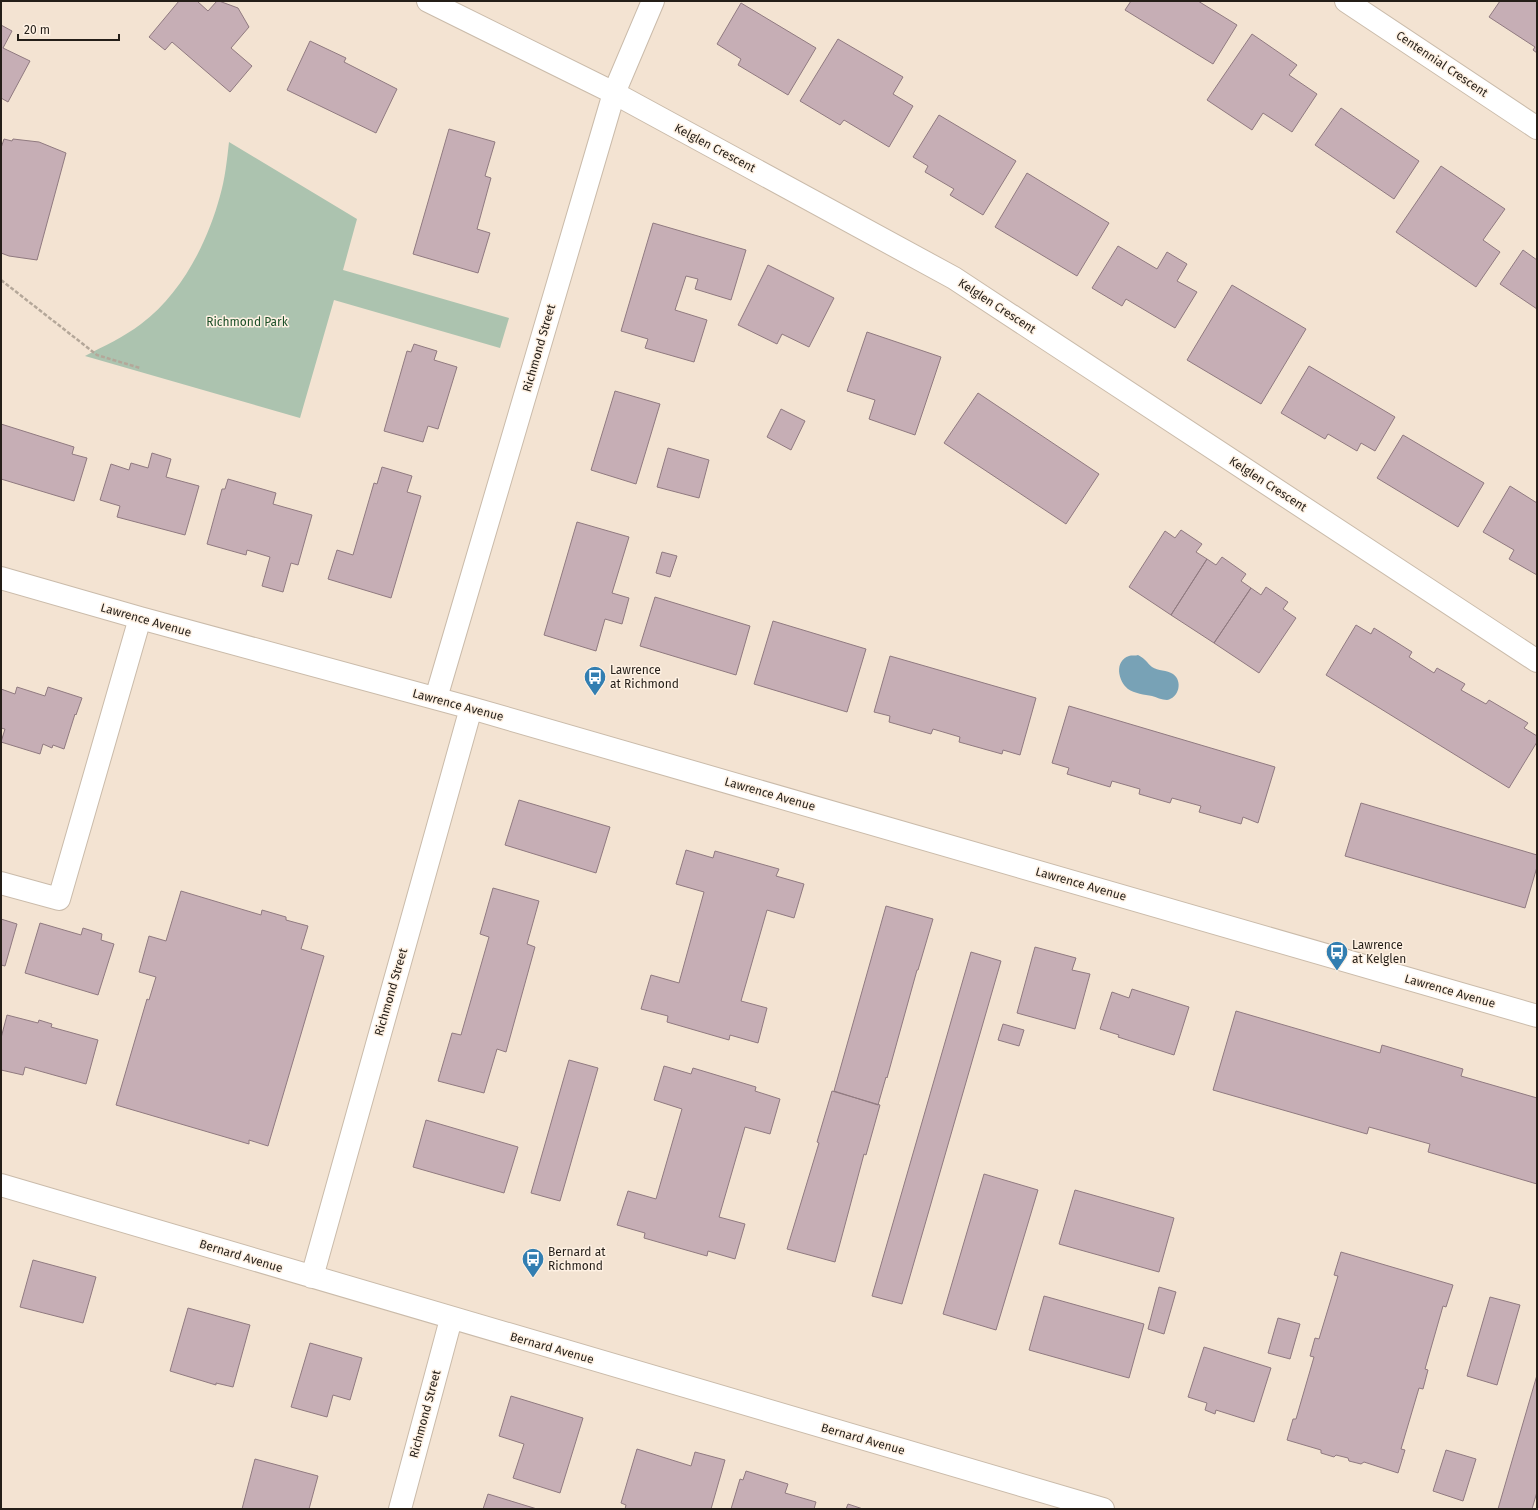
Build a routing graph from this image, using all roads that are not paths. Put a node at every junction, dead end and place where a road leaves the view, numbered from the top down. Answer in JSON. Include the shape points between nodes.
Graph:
{"nodes":[{"id":1,"x":428,"y":1,"type":"edge"},
{"id":2,"x":653,"y":1,"type":"edge"},
{"id":3,"x":1346,"y":1,"type":"edge"},
{"id":4,"x":614,"y":93,"type":"junction"},
{"id":5,"x":1537,"y":128,"type":"edge"},
{"id":6,"x":1,"y":578,"type":"edge"},
{"id":7,"x":140,"y":618,"type":"junction"},
{"id":8,"x":1537,"y":661,"type":"edge"},
{"id":9,"x":436,"y":698,"type":"junction"},
{"id":10,"x":470,"y":708,"type":"junction"},
{"id":11,"x":1,"y":883,"type":"edge"},
{"id":12,"x":1537,"y":1016,"type":"edge"},
{"id":13,"x":1,"y":1185,"type":"edge"},
{"id":14,"x":312,"y":1277,"type":"junction"},
{"id":15,"x":451,"y":1318,"type":"junction"},
{"id":16,"x":400,"y":1509,"type":"edge"},
{"id":17,"x":1103,"y":1509,"type":"edge"}],
"edges":[{"from":1,"to":4,"type":"street","name":"Kelglen Crescent"},
{"from":2,"to":4,"type":"street","name":"Richmond Street"},
{"from":3,"to":5,"type":"street","name":"Centennial Crescent"},
{"from":4,"to":8,"type":"street","name":"Kelglen Crescent","via":[[954,278]]},
{"from":4,"to":9,"type":"street","name":"Richmond Street"},
{"from":6,"to":7,"type":"street","name":"Lawrence Avenue"},
{"from":7,"to":9,"type":"street","name":"Lawrence Avenue"},
{"from":7,"to":11,"type":"street","via":[[59,899]]},
{"from":9,"to":10,"type":"street","name":"Lawrence Avenue"},
{"from":10,"to":12,"type":"street","name":"Lawrence Avenue"},
{"from":10,"to":14,"type":"street","name":"Richmond Street"},
{"from":13,"to":14,"type":"street","name":"Bernard Avenue"},
{"from":14,"to":15,"type":"street","name":"Bernard Avenue"},
{"from":15,"to":16,"type":"street","name":"Richmond Street"},
{"from":15,"to":17,"type":"street","name":"Bernard Avenue"}]}
